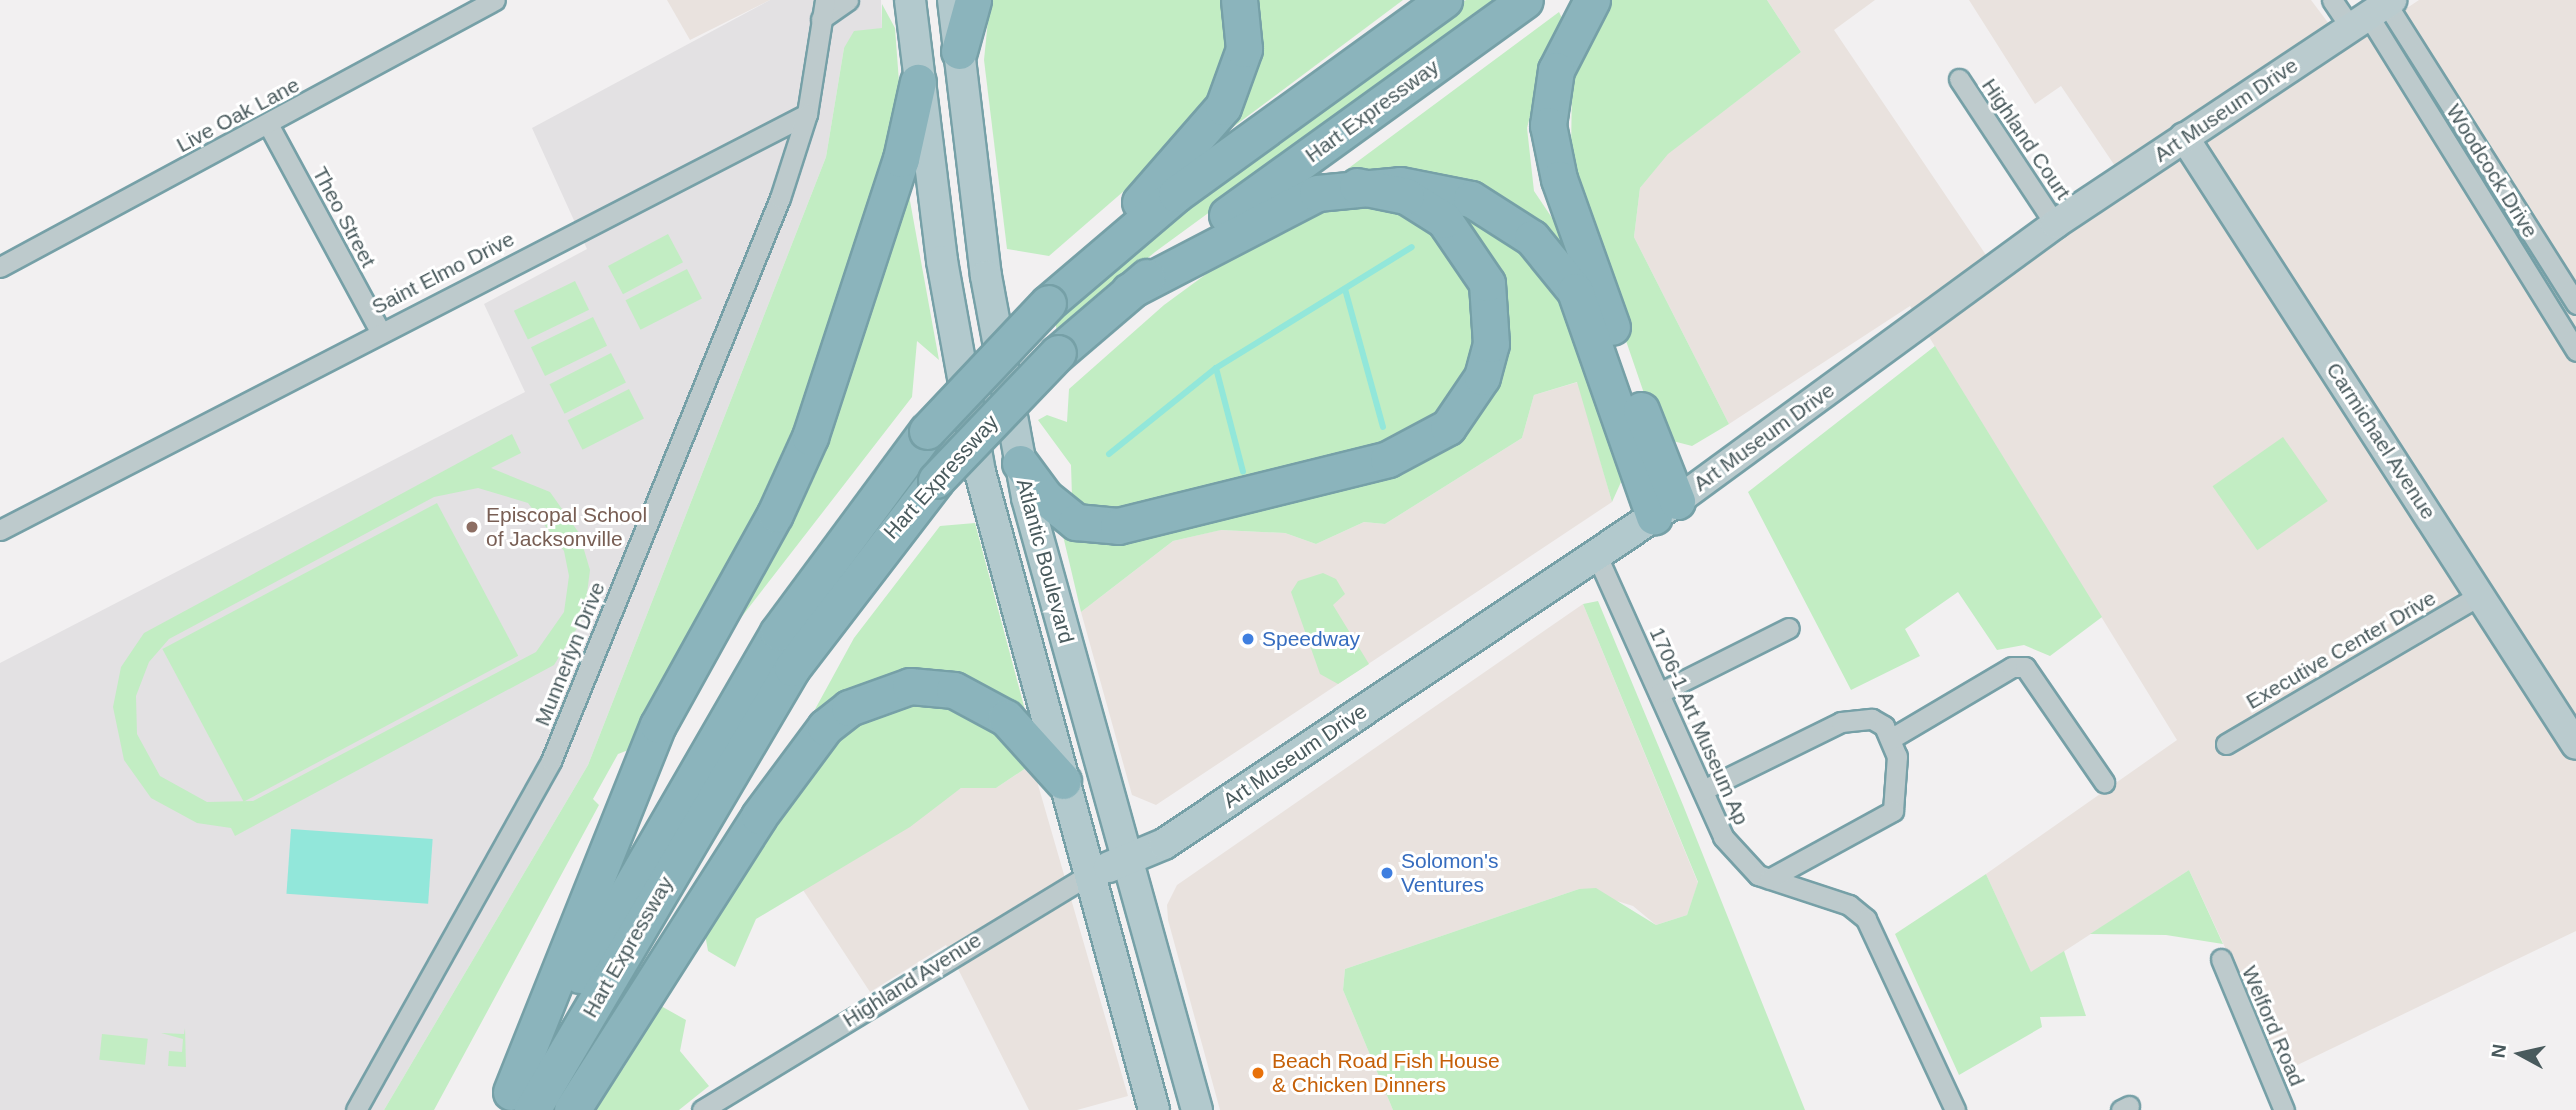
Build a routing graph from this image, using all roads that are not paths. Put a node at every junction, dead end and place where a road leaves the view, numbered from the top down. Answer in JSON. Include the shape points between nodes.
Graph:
{"nodes":[{"id":1,"x":495,"y":0,"type":"edge"},
{"id":2,"x":848,"y":0,"type":"edge"},
{"id":3,"x":895,"y":0,"type":"edge"},
{"id":4,"x":953,"y":0,"type":"edge"},
{"id":5,"x":973,"y":0,"type":"edge"},
{"id":6,"x":1239,"y":0,"type":"edge"},
{"id":7,"x":1444,"y":0,"type":"edge"},
{"id":8,"x":1525,"y":0,"type":"edge"},
{"id":9,"x":1592,"y":0,"type":"edge"},
{"id":10,"x":2332,"y":0,"type":"edge"},
{"id":11,"x":823,"y":10,"type":"edge"},
{"id":12,"x":911,"y":12,"type":"edge"},
{"id":13,"x":2374,"y":12,"type":"edge"},
{"id":14,"x":959,"y":51,"type":"junction"},
{"id":15,"x":1959,"y":79,"type":"dead end"},
{"id":16,"x":918,"y":82,"type":"junction"},
{"id":17,"x":807,"y":114,"type":"junction"},
{"id":18,"x":268,"y":124,"type":"junction"},
{"id":19,"x":2184,"y":137,"type":"junction"},
{"id":20,"x":1357,"y":186,"type":"junction"},
{"id":21,"x":2055,"y":224,"type":"junction"},
{"id":22,"x":0,"y":267,"type":"edge"},
{"id":23,"x":1129,"y":291,"type":"junction"},
{"id":24,"x":1048,"y":303,"type":"junction"},
{"id":25,"x":2576,"y":304,"type":"edge"},
{"id":26,"x":380,"y":331,"type":"junction"},
{"id":27,"x":2576,"y":351,"type":"edge"},
{"id":28,"x":1020,"y":463,"type":"junction"},
{"id":29,"x":1665,"y":509,"type":"junction"},
{"id":30,"x":0,"y":530,"type":"edge"},
{"id":31,"x":1597,"y":556,"type":"junction"},
{"id":32,"x":2480,"y":595,"type":"junction"},
{"id":33,"x":1789,"y":628,"type":"dead end"},
{"id":34,"x":1659,"y":693,"type":"junction"},
{"id":35,"x":1892,"y":738,"type":"junction"},
{"id":36,"x":2226,"y":744,"type":"dead end"},
{"id":37,"x":2576,"y":745,"type":"edge"},
{"id":38,"x":1063,"y":781,"type":"junction"},
{"id":39,"x":2104,"y":782,"type":"dead end"},
{"id":40,"x":1703,"y":790,"type":"junction"},
{"id":41,"x":1127,"y":860,"type":"junction"},
{"id":42,"x":1089,"y":875,"type":"junction"},
{"id":43,"x":1769,"y":878,"type":"junction"},
{"id":44,"x":2221,"y":959,"type":"dead end"},
{"id":45,"x":514,"y":1104,"type":"edge"},
{"id":46,"x":356,"y":1110,"type":"edge"},
{"id":47,"x":572,"y":1110,"type":"edge"},
{"id":48,"x":702,"y":1110,"type":"edge"},
{"id":49,"x":1154,"y":1110,"type":"edge"},
{"id":50,"x":1197,"y":1110,"type":"edge"},
{"id":51,"x":1955,"y":1110,"type":"edge"},
{"id":52,"x":2284,"y":1110,"type":"edge"}],
"edges":[{"from":1,"to":18,"type":"street","name":"Live Oak Lane"},
{"from":2,"to":11,"type":"street"},
{"from":3,"to":12,"type":"street"},
{"from":4,"to":14,"type":"main road","name":"Atlantic Boulevard"},
{"from":5,"to":14,"type":"highway"},
{"from":6,"to":24,"type":"highway","via":[[1244,49],[1223,107]]},
{"from":7,"to":24,"type":"highway","name":"Hart Expressway","via":[[1176,194]]},
{"from":8,"to":23,"type":"highway","name":"Hart Expressway"},
{"from":9,"to":29,"type":"highway","via":[[1556,70],[1550,152]]},
{"from":10,"to":13,"type":"street"},
{"from":11,"to":17,"type":"street"},
{"from":12,"to":16,"type":"main road","name":"Atlantic Boulevard"},
{"from":13,"to":19,"type":"street","name":"Art Museum Drive"},
{"from":13,"to":25,"type":"street","name":"Woodcock Drive"},
{"from":13,"to":27,"type":"street","name":"Woodcock Drive"},
{"from":14,"to":28,"type":"main road","name":"Atlantic Boulevard","via":[[986,276]]},
{"from":15,"to":21,"type":"street","name":"Highland Court"},
{"from":16,"to":38,"type":"main road","name":"Atlantic Boulevard","via":[[942,261],[980,472]]},
{"from":16,"to":45,"type":"highway","via":[[901,159],[805,448],[775,514],[658,725]]},
{"from":17,"to":26,"type":"street","name":"Saint Elmo Drive"},
{"from":17,"to":46,"type":"street","name":"Munnerlyn Drive","via":[[780,198],[551,761]]},
{"from":18,"to":22,"type":"street","name":"Live Oak Lane"},
{"from":18,"to":26,"type":"street","name":"Theo Street"},
{"from":19,"to":21,"type":"street","name":"Art Museum Drive"},
{"from":19,"to":32,"type":"street","name":"Carmichael Avenue"},
{"from":20,"to":23,"type":"highway","via":[[1285,205]]},
{"from":20,"to":28,"type":"highway","via":[[1406,196],[1444,220],[1487,283],[1492,324],[1482,377],[1448,427],[1388,459],[1118,526],[1076,522],[1045,497]]},
{"from":20,"to":29,"type":"highway","via":[[1423,187],[1471,199],[1516,225],[1546,253],[1585,313]]},
{"from":21,"to":29,"type":"street","name":"Art Museum Drive"},
{"from":23,"to":45,"type":"highway","name":"Hart Expressway","bridge":true,"via":[[1058,353],[936,480],[792,668]]},
{"from":24,"to":45,"type":"highway","name":"Hart Expressway","bridge":true,"via":[[927,430],[778,632]]},
{"from":26,"to":30,"type":"street","name":"Saint Elmo Drive"},
{"from":28,"to":41,"type":"main road","name":"Atlantic Boulevard"},
{"from":29,"to":31,"type":"main road","name":"Art Museum Drive"},
{"from":31,"to":34,"type":"street","name":"1706-1 Art Museum Ap"},
{"from":31,"to":41,"type":"main road","name":"Art Museum Drive","via":[[1164,844]]},
{"from":32,"to":36,"type":"street","name":"Executive Center Drive"},
{"from":32,"to":37,"type":"street","name":"Carmichael Avenue"},
{"from":33,"to":34,"type":"street"},
{"from":34,"to":40,"type":"street","name":"1706-1 Art Museum Ap"},
{"from":35,"to":39,"type":"street","via":[[2012,667],[2025,667]]},
{"from":35,"to":40,"type":"street","via":[[1872,719],[1841,722]]},
{"from":35,"to":43,"type":"street","via":[[1899,777],[1893,811]]},
{"from":38,"to":42,"type":"main road","name":"Atlantic Boulevard"},
{"from":38,"to":47,"type":"highway","via":[[1006,718],[963,693],[910,686],[849,708],[825,727],[759,816]]},
{"from":40,"to":43,"type":"street","name":"1706-1 Art Museum Ap","via":[[1738,860]]},
{"from":41,"to":42,"type":"main road","name":"Highland Avenue"},
{"from":41,"to":50,"type":"main road","name":"Atlantic Boulevard"},
{"from":42,"to":48,"type":"street","name":"Highland Avenue"},
{"from":42,"to":49,"type":"main road","name":"Atlantic Boulevard"},
{"from":43,"to":51,"type":"street","name":"1706-1 Art Museum Ap","via":[[1849,905],[1866,919]]},
{"from":44,"to":52,"type":"street","name":"Welford Road"}]}
